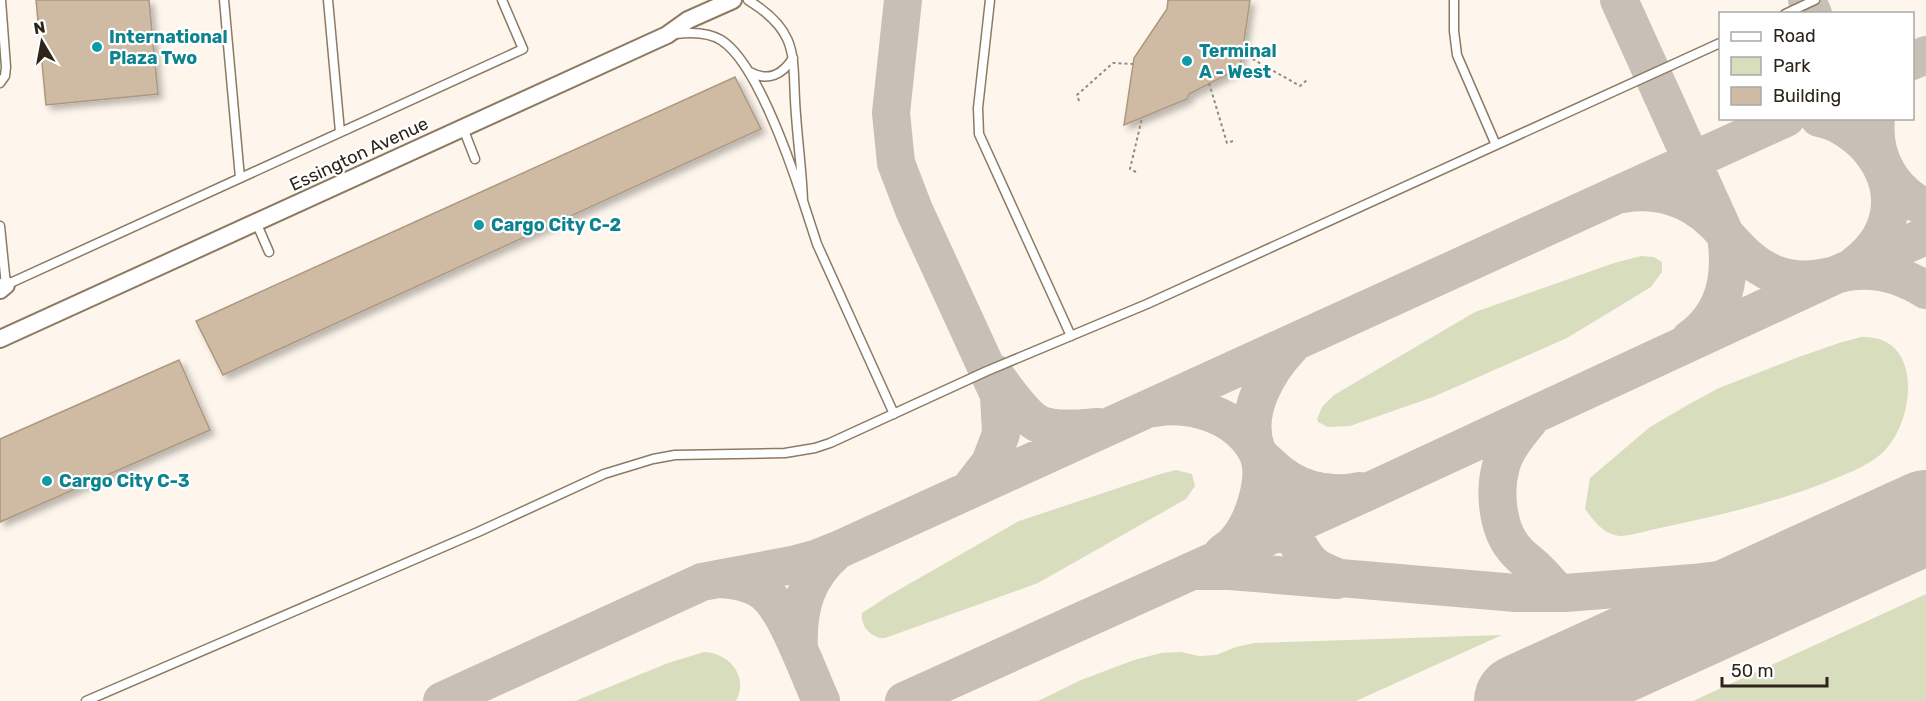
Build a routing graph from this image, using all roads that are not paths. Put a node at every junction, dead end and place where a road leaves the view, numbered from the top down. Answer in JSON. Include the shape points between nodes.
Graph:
{"nodes":[{"id":1,"x":1,"y":0,"type":"edge"},
{"id":2,"x":224,"y":0,"type":"edge"},
{"id":3,"x":328,"y":0,"type":"edge"},
{"id":4,"x":502,"y":0,"type":"edge"},
{"id":5,"x":733,"y":0,"type":"edge"},
{"id":6,"x":748,"y":0,"type":"edge"},
{"id":7,"x":990,"y":0,"type":"edge"},
{"id":8,"x":1454,"y":0,"type":"edge"},
{"id":9,"x":1815,"y":0,"type":"edge"},
{"id":10,"x":1789,"y":12,"type":"edge"},
{"id":11,"x":667,"y":35,"type":"junction"},
{"id":12,"x":1719,"y":43,"type":"edge"},
{"id":13,"x":793,"y":58,"type":"junction"},
{"id":14,"x":749,"y":71,"type":"junction"},
{"id":15,"x":0,"y":83,"type":"edge"},
{"id":16,"x":463,"y":128,"type":"junction"},
{"id":17,"x":340,"y":132,"type":"junction"},
{"id":18,"x":1496,"y":145,"type":"junction"},
{"id":19,"x":475,"y":159,"type":"dead end"},
{"id":20,"x":240,"y":178,"type":"junction"},
{"id":21,"x":803,"y":201,"type":"junction"},
{"id":22,"x":256,"y":222,"type":"junction"},
{"id":23,"x":0,"y":226,"type":"edge"},
{"id":24,"x":269,"y":252,"type":"dead end"},
{"id":25,"x":3,"y":288,"type":"edge"},
{"id":26,"x":1071,"y":336,"type":"junction"},
{"id":27,"x":0,"y":339,"type":"edge"},
{"id":28,"x":894,"y":414,"type":"junction"},
{"id":29,"x":86,"y":701,"type":"edge"}],
"edges":[{"from":1,"to":15,"type":"lane","via":[[6,67]]},
{"from":2,"to":20,"type":"lane"},
{"from":3,"to":17,"type":"lane"},
{"from":4,"to":17,"type":"lane","via":[[523,49]]},
{"from":5,"to":11,"type":"street","name":"Essington Avenue","via":[[688,20]]},
{"from":6,"to":13,"type":"lane","via":[[781,28]]},
{"from":7,"to":26,"type":"lane","via":[[978,108],[980,134]]},
{"from":8,"to":18,"type":"lane","via":[[1457,55]]},
{"from":9,"to":10,"type":"lane"},
{"from":11,"to":14,"type":"lane","via":[[714,36]]},
{"from":11,"to":16,"type":"street","name":"Essington Avenue"},
{"from":12,"to":18,"type":"lane"},
{"from":13,"to":14,"type":"lane","via":[[776,75],[763,77]]},
{"from":13,"to":21,"type":"lane"},
{"from":14,"to":21,"type":"lane","via":[[786,152]]},
{"from":16,"to":19,"type":"lane"},
{"from":16,"to":22,"type":"street","name":"Essington Avenue"},
{"from":17,"to":20,"type":"lane"},
{"from":18,"to":26,"type":"lane"},
{"from":20,"to":25,"type":"lane"},
{"from":21,"to":28,"type":"lane","via":[[817,244]]},
{"from":22,"to":24,"type":"lane"},
{"from":22,"to":27,"type":"street","name":"Essington Avenue"},
{"from":23,"to":25,"type":"lane"},
{"from":26,"to":28,"type":"lane"},
{"from":28,"to":29,"type":"lane","via":[[815,448],[785,453],[675,455],[604,474]]}]}
